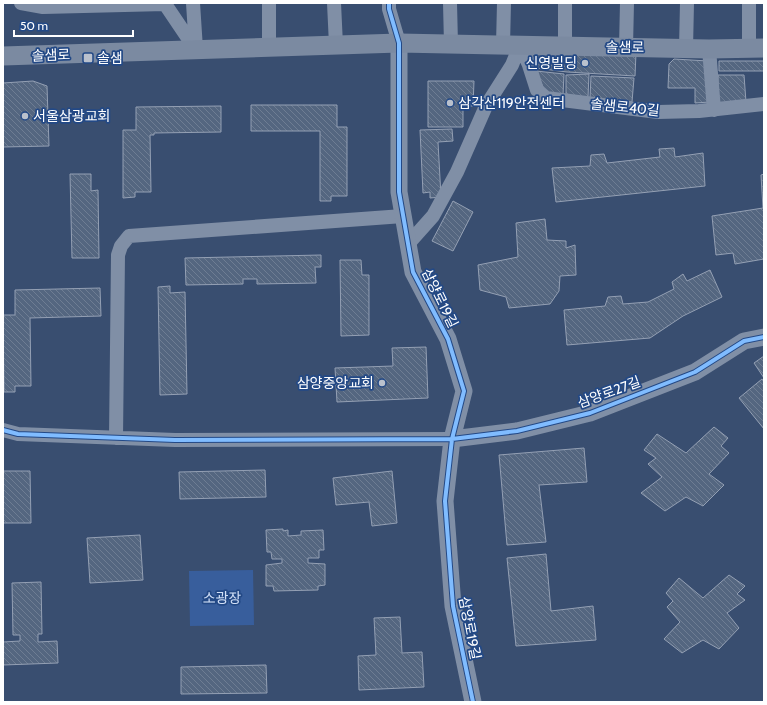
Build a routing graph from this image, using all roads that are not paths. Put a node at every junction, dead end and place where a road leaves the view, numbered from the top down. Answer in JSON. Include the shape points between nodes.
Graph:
{"nodes":[{"id":1,"x":21,"y":3,"type":"edge"},
{"id":2,"x":193,"y":3,"type":"edge"},
{"id":3,"x":269,"y":3,"type":"edge"},
{"id":4,"x":334,"y":3,"type":"edge"},
{"id":5,"x":389,"y":3,"type":"edge"},
{"id":6,"x":450,"y":3,"type":"edge"},
{"id":7,"x":504,"y":3,"type":"edge"},
{"id":8,"x":565,"y":3,"type":"edge"},
{"id":9,"x":627,"y":3,"type":"edge"},
{"id":10,"x":686,"y":3,"type":"edge"},
{"id":11,"x":749,"y":3,"type":"edge"},
{"id":12,"x":399,"y":43,"type":"junction"},
{"id":13,"x":451,"y":44,"type":"junction"},
{"id":14,"x":336,"y":45,"type":"junction"},
{"id":15,"x":512,"y":45,"type":"junction"},
{"id":16,"x":565,"y":46,"type":"junction"},
{"id":17,"x":269,"y":47,"type":"junction"},
{"id":18,"x":626,"y":47,"type":"junction"},
{"id":19,"x":756,"y":48,"type":"edge"},
{"id":20,"x":686,"y":49,"type":"junction"},
{"id":21,"x":709,"y":49,"type":"junction"},
{"id":22,"x":196,"y":50,"type":"junction"},
{"id":23,"x":3,"y":56,"type":"edge"},
{"id":24,"x":764,"y":104,"type":"edge"},
{"id":25,"x":714,"y":110,"type":"junction"},
{"id":26,"x":403,"y":216,"type":"junction"},
{"id":27,"x":408,"y":244,"type":"junction"},
{"id":28,"x":764,"y":337,"type":"edge"},
{"id":29,"x":3,"y":430,"type":"edge"},
{"id":30,"x":116,"y":438,"type":"junction"},
{"id":31,"x":452,"y":439,"type":"junction"},
{"id":32,"x":473,"y":702,"type":"edge"}],
"edges":[{"from":1,"to":22,"type":"street","via":[[43,7],[165,4]]},
{"from":2,"to":22,"type":"street"},
{"from":3,"to":17,"type":"street"},
{"from":4,"to":14,"type":"street"},
{"from":5,"to":12,"type":"street"},
{"from":6,"to":13,"type":"street"},
{"from":7,"to":15,"type":"street"},
{"from":8,"to":16,"type":"street"},
{"from":9,"to":18,"type":"street"},
{"from":10,"to":20,"type":"street"},
{"from":11,"to":19,"type":"street","name":"솔샘로"},
{"from":12,"to":13,"type":"main road","name":"솔샘로"},
{"from":12,"to":14,"type":"main road","name":"솔샘로"},
{"from":12,"to":26,"type":"street","name":"삼양로19길","via":[[399,192]]},
{"from":13,"to":15,"type":"main road","name":"솔샘로"},
{"from":14,"to":17,"type":"main road","name":"솔샘로"},
{"from":15,"to":16,"type":"main road","name":"솔샘로"},
{"from":15,"to":25,"type":"street","name":"솔샘로40길","via":[[529,65],[537,90],[546,98],[658,112]]},
{"from":15,"to":27,"type":"street","via":[[512,65],[486,106],[457,172],[432,216]]},
{"from":16,"to":18,"type":"main road","name":"솔샘로"},
{"from":17,"to":22,"type":"main road","name":"솔샘로"},
{"from":18,"to":20,"type":"main road","name":"솔샘로"},
{"from":19,"to":21,"type":"main road","name":"솔샘로"},
{"from":20,"to":21,"type":"main road","name":"솔샘로"},
{"from":21,"to":25,"type":"street"},
{"from":22,"to":23,"type":"main road","name":"솔샘로"},
{"from":24,"to":25,"type":"street","name":"솔샘로40길"},
{"from":26,"to":27,"type":"street","name":"삼양로19길"},
{"from":26,"to":30,"type":"street","via":[[129,236],[118,255]]},
{"from":27,"to":31,"type":"street","name":"삼양로19길","via":[[413,272],[448,339],[464,391]]},
{"from":28,"to":31,"type":"street","name":"삼양로27길","via":[[744,341],[694,372],[590,413],[517,431]]},
{"from":29,"to":30,"type":"street","via":[[18,434]]},
{"from":30,"to":31,"type":"street"},
{"from":31,"to":32,"type":"street","name":"삼양로19길","via":[[445,501],[453,606]]}]}
